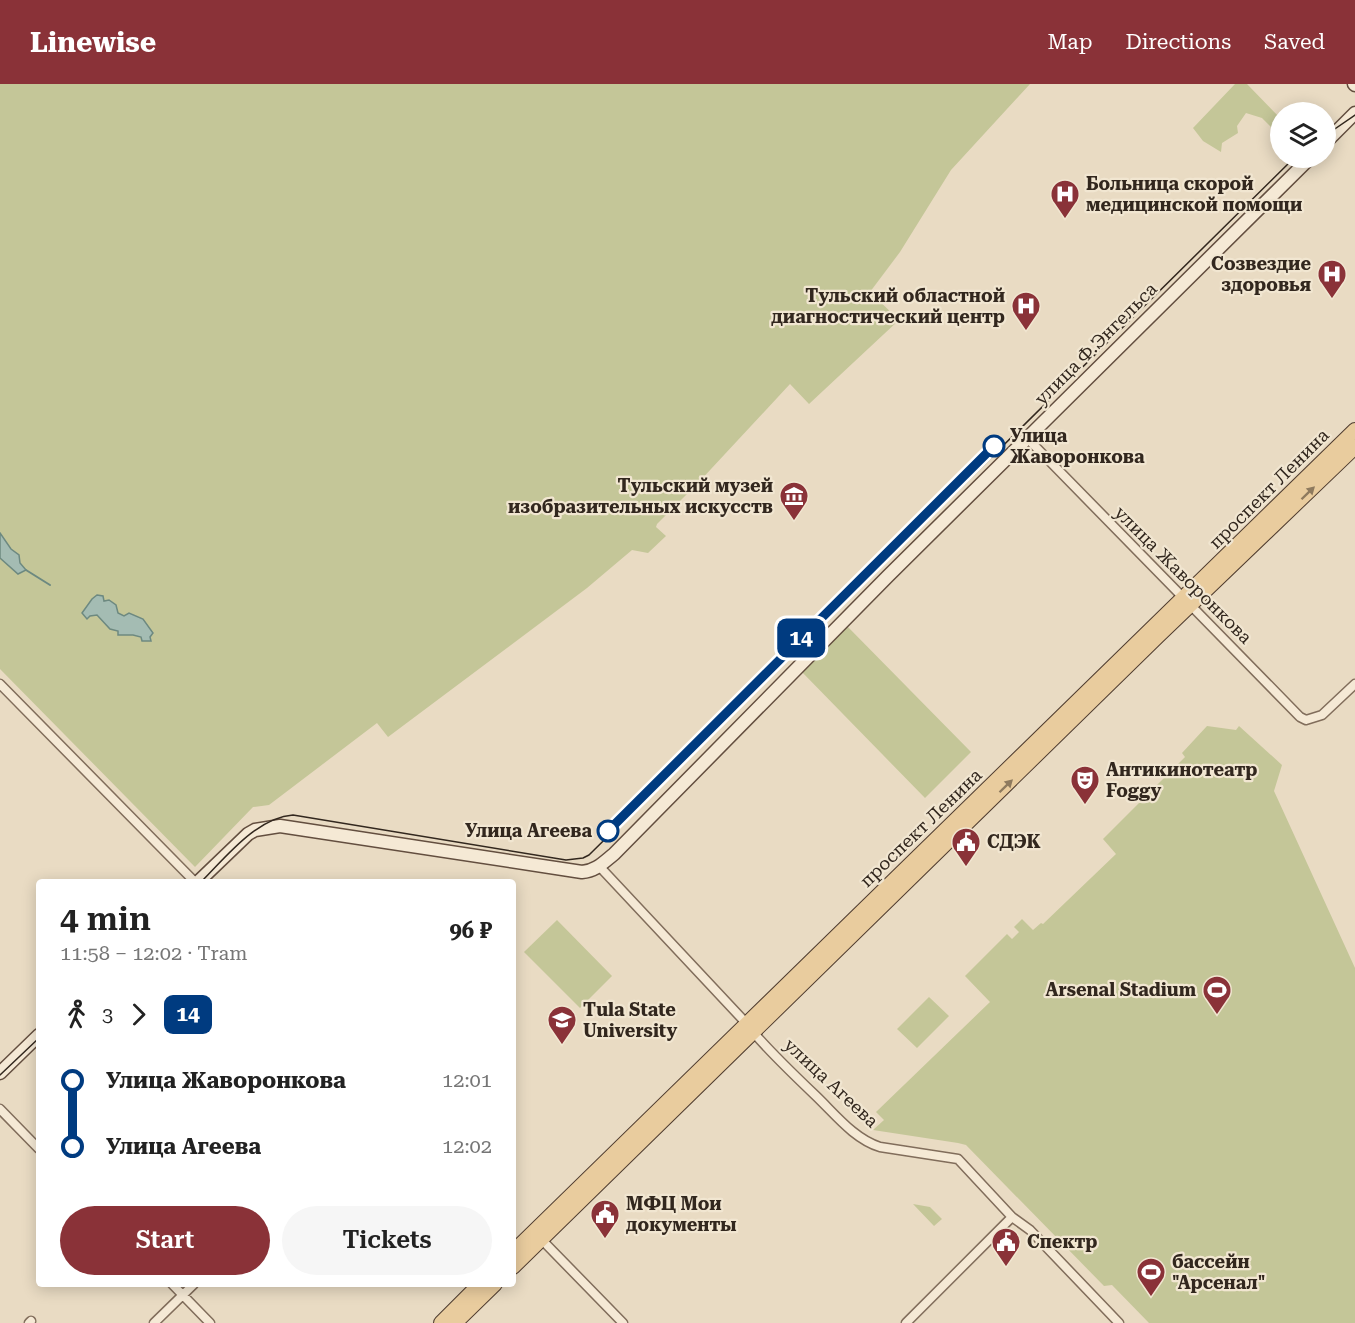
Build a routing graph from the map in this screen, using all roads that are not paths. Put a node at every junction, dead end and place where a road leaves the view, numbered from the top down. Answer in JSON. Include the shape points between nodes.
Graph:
{"nodes":[{"id":1,"x":1355,"y":113,"type":"edge"},
{"id":2,"x":1336,"y":132,"type":"edge"},
{"id":3,"x":1300,"y":168,"type":"edge"},
{"id":4,"x":1355,"y":430,"type":"edge"},
{"id":5,"x":1027,"y":438,"type":"junction"},
{"id":6,"x":1355,"y":447,"type":"edge"},
{"id":7,"x":1186,"y":602,"type":"junction"},
{"id":8,"x":0,"y":684,"type":"edge"},
{"id":9,"x":1355,"y":684,"type":"edge"},
{"id":10,"x":598,"y":867,"type":"junction"},
{"id":11,"x":194,"y":879,"type":"edge"},
{"id":12,"x":200,"y":879,"type":"edge"},
{"id":13,"x":750,"y":1028,"type":"junction"},
{"id":14,"x":36,"y":1038,"type":"edge"},
{"id":15,"x":0,"y":1073,"type":"edge"},
{"id":16,"x":0,"y":1109,"type":"edge"},
{"id":17,"x":36,"y":1146,"type":"edge"},
{"id":18,"x":1012,"y":1216,"type":"junction"},
{"id":19,"x":537,"y":1235,"type":"junction"},
{"id":20,"x":516,"y":1250,"type":"edge"},
{"id":21,"x":516,"y":1263,"type":"edge"},
{"id":22,"x":175,"y":1287,"type":"edge"},
{"id":23,"x":191,"y":1287,"type":"edge"},
{"id":24,"x":477,"y":1287,"type":"edge"},
{"id":25,"x":492,"y":1287,"type":"edge"},
{"id":26,"x":183,"y":1295,"type":"junction"},
{"id":27,"x":154,"y":1323,"type":"edge"},
{"id":28,"x":210,"y":1323,"type":"edge"},
{"id":29,"x":441,"y":1323,"type":"edge"},
{"id":30,"x":455,"y":1323,"type":"edge"},
{"id":31,"x":623,"y":1323,"type":"edge"},
{"id":32,"x":906,"y":1323,"type":"edge"},
{"id":33,"x":1119,"y":1323,"type":"edge"}],
"edges":[{"from":1,"to":2,"type":"street"},
{"from":3,"to":5,"type":"street","name":"улица Ф.Энгельса"},
{"from":4,"to":7,"type":"main road","name":"проспект Ленина"},
{"from":5,"to":7,"type":"street","name":"улица Жаворонкова"},
{"from":5,"to":10,"type":"street","name":"улица Ф.Энгельса"},
{"from":7,"to":6,"type":"main road","name":"проспект Ленина","one_way":true},
{"from":7,"to":9,"type":"street","name":"улица Жаворонкова","via":[[1306,720],[1322,715]]},
{"from":7,"to":13,"type":"main road","name":"проспект Ленина"},
{"from":8,"to":11,"type":"street"},
{"from":10,"to":12,"type":"street","via":[[582,872],[280,826],[248,834]]},
{"from":10,"to":13,"type":"street","name":"улица Агеева"},
{"from":13,"to":18,"type":"street","name":"улица Агеева","via":[[850,1129],[869,1143],[958,1159]]},
{"from":13,"to":19,"type":"main road","name":"проспект Ленина"},
{"from":14,"to":15,"type":"street"},
{"from":16,"to":17,"type":"street"},
{"from":18,"to":32,"type":"street"},
{"from":18,"to":33,"type":"street","name":"улица Агеева"},
{"from":19,"to":20,"type":"main road","name":"проспект Ленина"},
{"from":19,"to":21,"type":"main road","name":"проспект Ленина"},
{"from":19,"to":31,"type":"street"},
{"from":22,"to":26,"type":"street"},
{"from":23,"to":26,"type":"street"},
{"from":24,"to":29,"type":"main road"},
{"from":25,"to":30,"type":"main road"},
{"from":26,"to":27,"type":"street"},
{"from":26,"to":28,"type":"street"}]}
